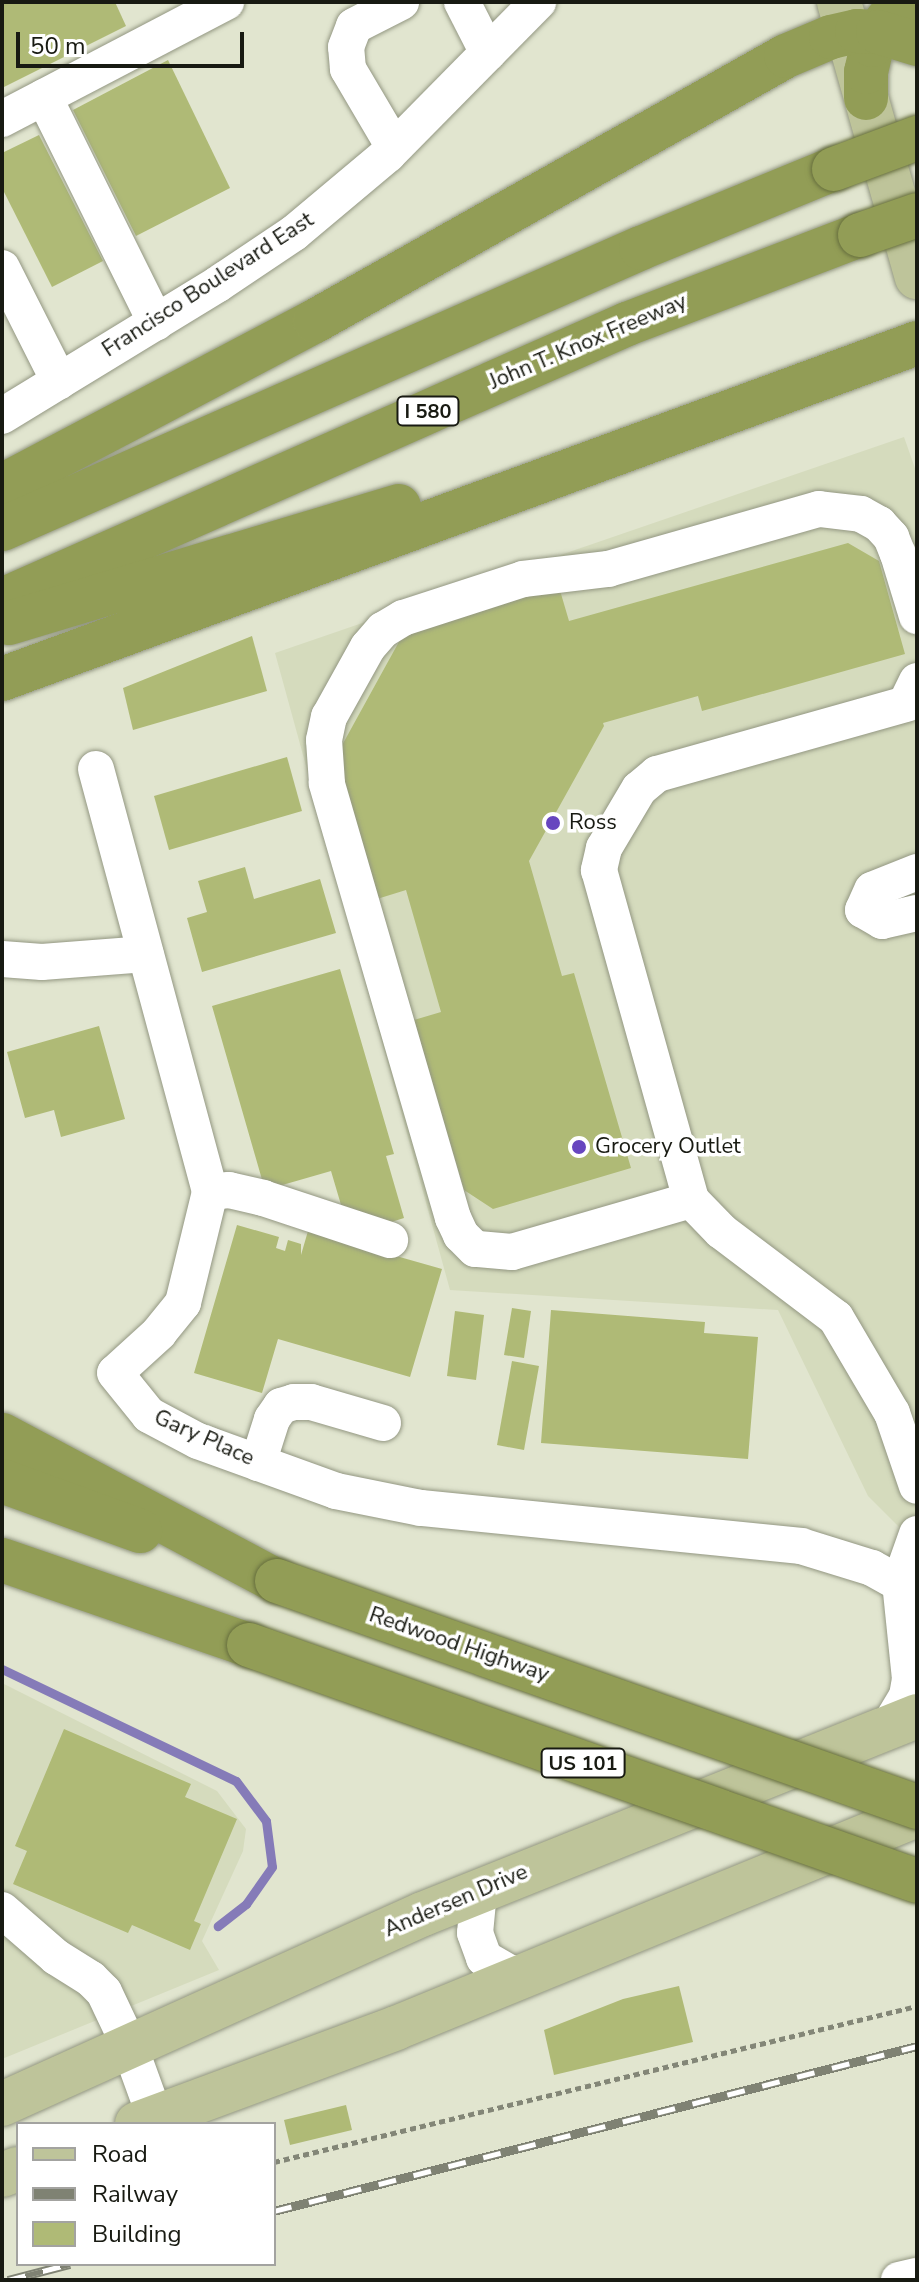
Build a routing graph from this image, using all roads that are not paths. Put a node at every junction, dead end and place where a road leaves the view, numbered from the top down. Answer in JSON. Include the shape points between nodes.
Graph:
{"nodes":[{"id":1,"x":226,"y":2,"type":"edge"},
{"id":2,"x":401,"y":2,"type":"edge"},
{"id":3,"x":462,"y":2,"type":"edge"},
{"id":4,"x":538,"y":2,"type":"edge"},
{"id":5,"x":877,"y":22,"type":"edge"},
{"id":6,"x":488,"y":53,"type":"junction"},
{"id":7,"x":44,"y":97,"type":"junction"},
{"id":8,"x":2,"y":119,"type":"edge"},
{"id":9,"x":917,"y":138,"type":"edge"},
{"id":10,"x":394,"y":147,"type":"junction"},
{"id":11,"x":917,"y":215,"type":"edge"},
{"id":12,"x":2,"y":268,"type":"edge"},
{"id":13,"x":917,"y":277,"type":"edge"},
{"id":14,"x":156,"y":323,"type":"junction"},
{"id":15,"x":2,"y":326,"type":"edge"},
{"id":16,"x":37,"y":336,"type":"junction"},
{"id":17,"x":917,"y":343,"type":"edge"},
{"id":18,"x":59,"y":381,"type":"junction"},
{"id":19,"x":2,"y":416,"type":"edge"},
{"id":20,"x":562,"y":472,"type":"junction"},
{"id":21,"x":2,"y":486,"type":"edge"},
{"id":22,"x":2,"y":529,"type":"edge"},
{"id":23,"x":2,"y":600,"type":"edge"},
{"id":24,"x":917,"y":616,"type":"edge"},
{"id":25,"x":2,"y":625,"type":"edge"},
{"id":26,"x":2,"y":679,"type":"edge"},
{"id":27,"x":917,"y":681,"type":"edge"},
{"id":28,"x":96,"y":769,"type":"dead end"},
{"id":29,"x":917,"y":872,"type":"edge"},
{"id":30,"x":917,"y":913,"type":"edge"},
{"id":31,"x":146,"y":954,"type":"junction"},
{"id":32,"x":2,"y":959,"type":"edge"},
{"id":33,"x":210,"y":1192,"type":"junction"},
{"id":34,"x":691,"y":1200,"type":"junction"},
{"id":35,"x":390,"y":1240,"type":"dead end"},
{"id":36,"x":383,"y":1423,"type":"dead end"},
{"id":37,"x":2,"y":1435,"type":"edge"},
{"id":38,"x":258,"y":1463,"type":"junction"},
{"id":39,"x":2,"y":1481,"type":"edge"},
{"id":40,"x":917,"y":1486,"type":"edge"},
{"id":41,"x":917,"y":1534,"type":"edge"},
{"id":42,"x":11,"y":1565,"type":"edge"},
{"id":43,"x":277,"y":1581,"type":"junction"},
{"id":44,"x":908,"y":1588,"type":"edge"},
{"id":45,"x":903,"y":1721,"type":"edge"},
{"id":46,"x":917,"y":1807,"type":"edge"},
{"id":47,"x":917,"y":1815,"type":"edge"},
{"id":48,"x":917,"y":1881,"type":"edge"},
{"id":49,"x":479,"y":1891,"type":"junction"},
{"id":50,"x":2,"y":1910,"type":"edge"},
{"id":51,"x":528,"y":1974,"type":"junction"},
{"id":52,"x":129,"y":2045,"type":"junction"},
{"id":53,"x":2,"y":2104,"type":"edge"},
{"id":54,"x":146,"y":2120,"type":"edge"},
{"id":55,"x":917,"y":2276,"type":"edge"},
{"id":56,"x":899,"y":2280,"type":"edge"}],
"edges":[{"from":1,"to":7,"type":"street"},
{"from":2,"to":10,"type":"street","via":[[354,26],[346,47],[348,69]]},
{"from":3,"to":6,"type":"street"},
{"from":4,"to":6,"type":"street","name":"Francisco Boulevard East"},
{"from":5,"to":13,"type":"main road","via":[[866,98]]},
{"from":5,"to":21,"type":"highway","via":[[786,56],[328,314]]},
{"from":6,"to":10,"type":"street","name":"Francisco Boulevard East"},
{"from":7,"to":8,"type":"street"},
{"from":7,"to":14,"type":"street"},
{"from":9,"to":22,"type":"highway","bridge":true,"via":[[641,248]]},
{"from":10,"to":14,"type":"street","name":"Francisco Boulevard East","via":[[294,233]]},
{"from":11,"to":23,"type":"highway","name":"John T. Knox Freeway","number":"I 580","bridge":true,"via":[[614,330]]},
{"from":12,"to":16,"type":"street"},
{"from":14,"to":18,"type":"street","name":"Francisco Boulevard East"},
{"from":15,"to":16,"type":"street"},
{"from":16,"to":18,"type":"street"},
{"from":17,"to":20,"type":"highway"},
{"from":18,"to":19,"type":"street","name":"Francisco Boulevard East"},
{"from":20,"to":25,"type":"highway","via":[[380,510]]},
{"from":20,"to":26,"type":"highway"},
{"from":24,"to":34,"type":"street","via":[[898,554],[885,531],[861,514],[819,509],[608,569],[523,579],[403,618],[368,647],[329,717],[323,751],[327,783],[461,1235],[475,1249],[512,1252]]},
{"from":27,"to":34,"type":"street","via":[[906,704],[657,774],[639,789],[604,848],[600,884]]},
{"from":28,"to":31,"type":"street","name":"Gary Place"},
{"from":29,"to":30,"type":"street","via":[[872,890],[863,910],[882,921]]},
{"from":31,"to":32,"type":"street","via":[[42,962]]},
{"from":31,"to":33,"type":"street","name":"Gary Place"},
{"from":33,"to":35,"type":"street","via":[[229,1190],[263,1198]]},
{"from":33,"to":38,"type":"street","name":"Gary Place","via":[[183,1303],[115,1373],[149,1415],[198,1441]]},
{"from":34,"to":40,"type":"street","via":[[721,1231],[836,1318],[892,1413]]},
{"from":36,"to":38,"type":"street","via":[[311,1402],[281,1406]]},
{"from":37,"to":43,"type":"highway"},
{"from":38,"to":44,"type":"street","name":"Gary Place","via":[[336,1491],[421,1508],[801,1546],[837,1554]]},
{"from":39,"to":43,"type":"highway","name":"Redwood Highway"},
{"from":41,"to":44,"type":"street"},
{"from":42,"to":48,"type":"highway","number":"US 101","bridge":true},
{"from":43,"to":46,"type":"highway","name":"Redwood Highway","bridge":true},
{"from":44,"to":45,"type":"street","via":[[910,1679]]},
{"from":45,"to":49,"type":"main road","name":"Andersen Drive"},
{"from":47,"to":51,"type":"main road"},
{"from":49,"to":51,"type":"street","via":[[475,1933],[484,1958],[510,1973]]},
{"from":49,"to":52,"type":"main road","name":"Andersen Drive"},
{"from":50,"to":52,"type":"street","via":[[104,1992]]},
{"from":51,"to":54,"type":"main road"},
{"from":52,"to":53,"type":"main road","name":"Andersen Drive"},
{"from":52,"to":54,"type":"street"},
{"from":55,"to":56,"type":"street"}]}
